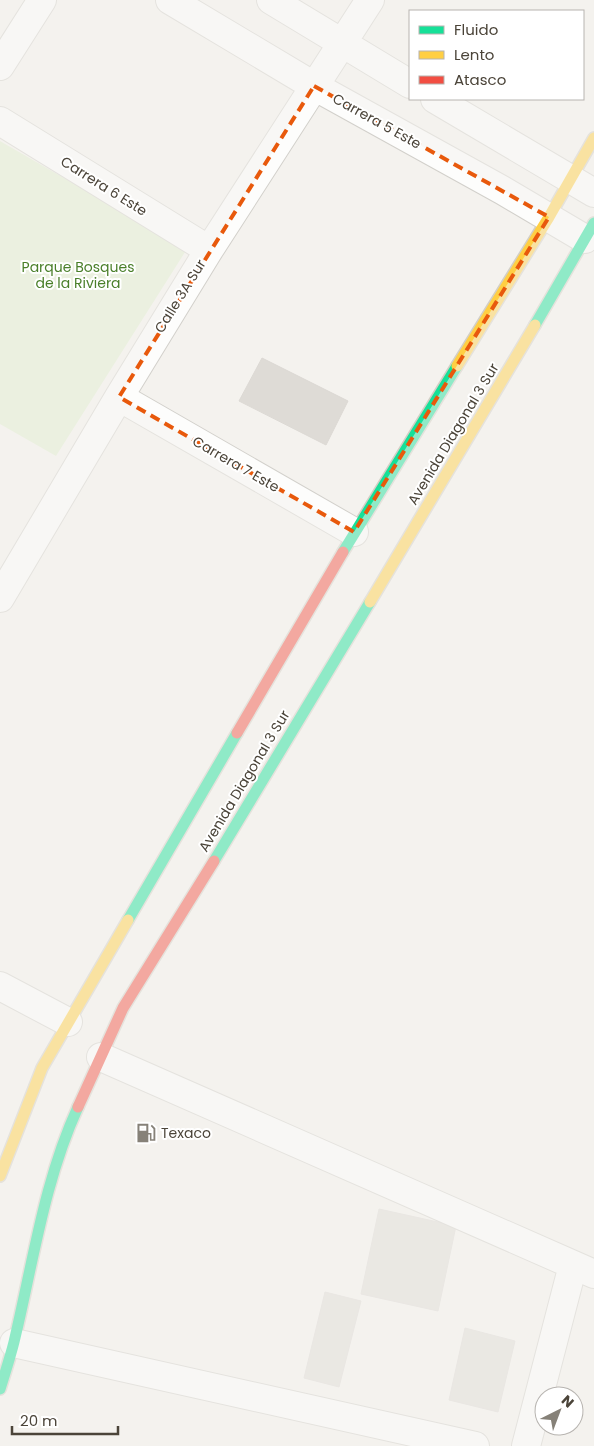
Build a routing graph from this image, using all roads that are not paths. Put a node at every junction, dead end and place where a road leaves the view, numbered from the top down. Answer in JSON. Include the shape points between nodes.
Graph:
{"nodes":[{"id":1,"x":42,"y":0,"type":"edge"},
{"id":2,"x":170,"y":0,"type":"edge"},
{"id":3,"x":271,"y":0,"type":"edge"},
{"id":4,"x":370,"y":0,"type":"edge"},
{"id":5,"x":343,"y":44,"type":"junction"},
{"id":6,"x":0,"y":66,"type":"edge"},
{"id":7,"x":409,"y":83,"type":"edge"},
{"id":8,"x":314,"y":86,"type":"junction"},
{"id":9,"x":437,"y":100,"type":"edge"},
{"id":10,"x":0,"y":121,"type":"edge"},
{"id":11,"x":592,"y":145,"type":"edge"},
{"id":12,"x":570,"y":179,"type":"junction"},
{"id":13,"x":594,"y":193,"type":"edge"},
{"id":14,"x":549,"y":217,"type":"junction"},
{"id":15,"x":590,"y":231,"type":"edge"},
{"id":16,"x":209,"y":250,"type":"junction"},
{"id":17,"x":119,"y":397,"type":"junction"},
{"id":18,"x":354,"y":532,"type":"junction"},
{"id":19,"x":0,"y":598,"type":"edge"},
{"id":20,"x":0,"y":986,"type":"edge"},
{"id":21,"x":68,"y":1022,"type":"junction"},
{"id":22,"x":101,"y":1058,"type":"junction"},
{"id":23,"x":0,"y":1176,"type":"edge"},
{"id":24,"x":584,"y":1269,"type":"edge"},
{"id":25,"x":14,"y":1343,"type":"junction"},
{"id":26,"x":0,"y":1389,"type":"edge"},
{"id":27,"x":476,"y":1446,"type":"edge"},
{"id":28,"x":526,"y":1446,"type":"edge"}],
"edges":[{"from":1,"to":6,"type":"street"},
{"from":2,"to":8,"type":"street","name":"Carrera 5 Este"},
{"from":3,"to":5,"type":"street"},
{"from":4,"to":5,"type":"street","name":"Calle 3A Sur"},
{"from":5,"to":7,"type":"street"},
{"from":5,"to":8,"type":"street","name":"Calle 3A Sur"},
{"from":8,"to":14,"type":"street","name":"Carrera 5 Este"},
{"from":8,"to":16,"type":"street","name":"Calle 3A Sur"},
{"from":9,"to":12,"type":"street"},
{"from":10,"to":16,"type":"street","name":"Carrera 6 Este"},
{"from":11,"to":12,"type":"street"},
{"from":12,"to":13,"type":"street"},
{"from":12,"to":14,"type":"street"},
{"from":14,"to":15,"type":"street","name":"Carrera 5 Este"},
{"from":14,"to":18,"type":"street"},
{"from":15,"to":22,"type":"street","name":"Avenida Diagonal 3 Sur","via":[[228,839],[123,1008]]},
{"from":16,"to":17,"type":"street","name":"Calle 3A Sur"},
{"from":17,"to":18,"type":"street","name":"Carrera 7 Este"},
{"from":17,"to":19,"type":"street","name":"Calle 3A Sur"},
{"from":18,"to":21,"type":"street"},
{"from":20,"to":21,"type":"street"},
{"from":21,"to":23,"type":"street","via":[[42,1068]]},
{"from":22,"to":24,"type":"street"},
{"from":22,"to":25,"type":"street","name":"Avenida Diagonal 3 Sur","via":[[69,1126],[40,1219]]},
{"from":24,"to":28,"type":"street"},
{"from":25,"to":26,"type":"street","name":"Avenida Diagonal 3 Sur"},
{"from":25,"to":27,"type":"street"}]}
